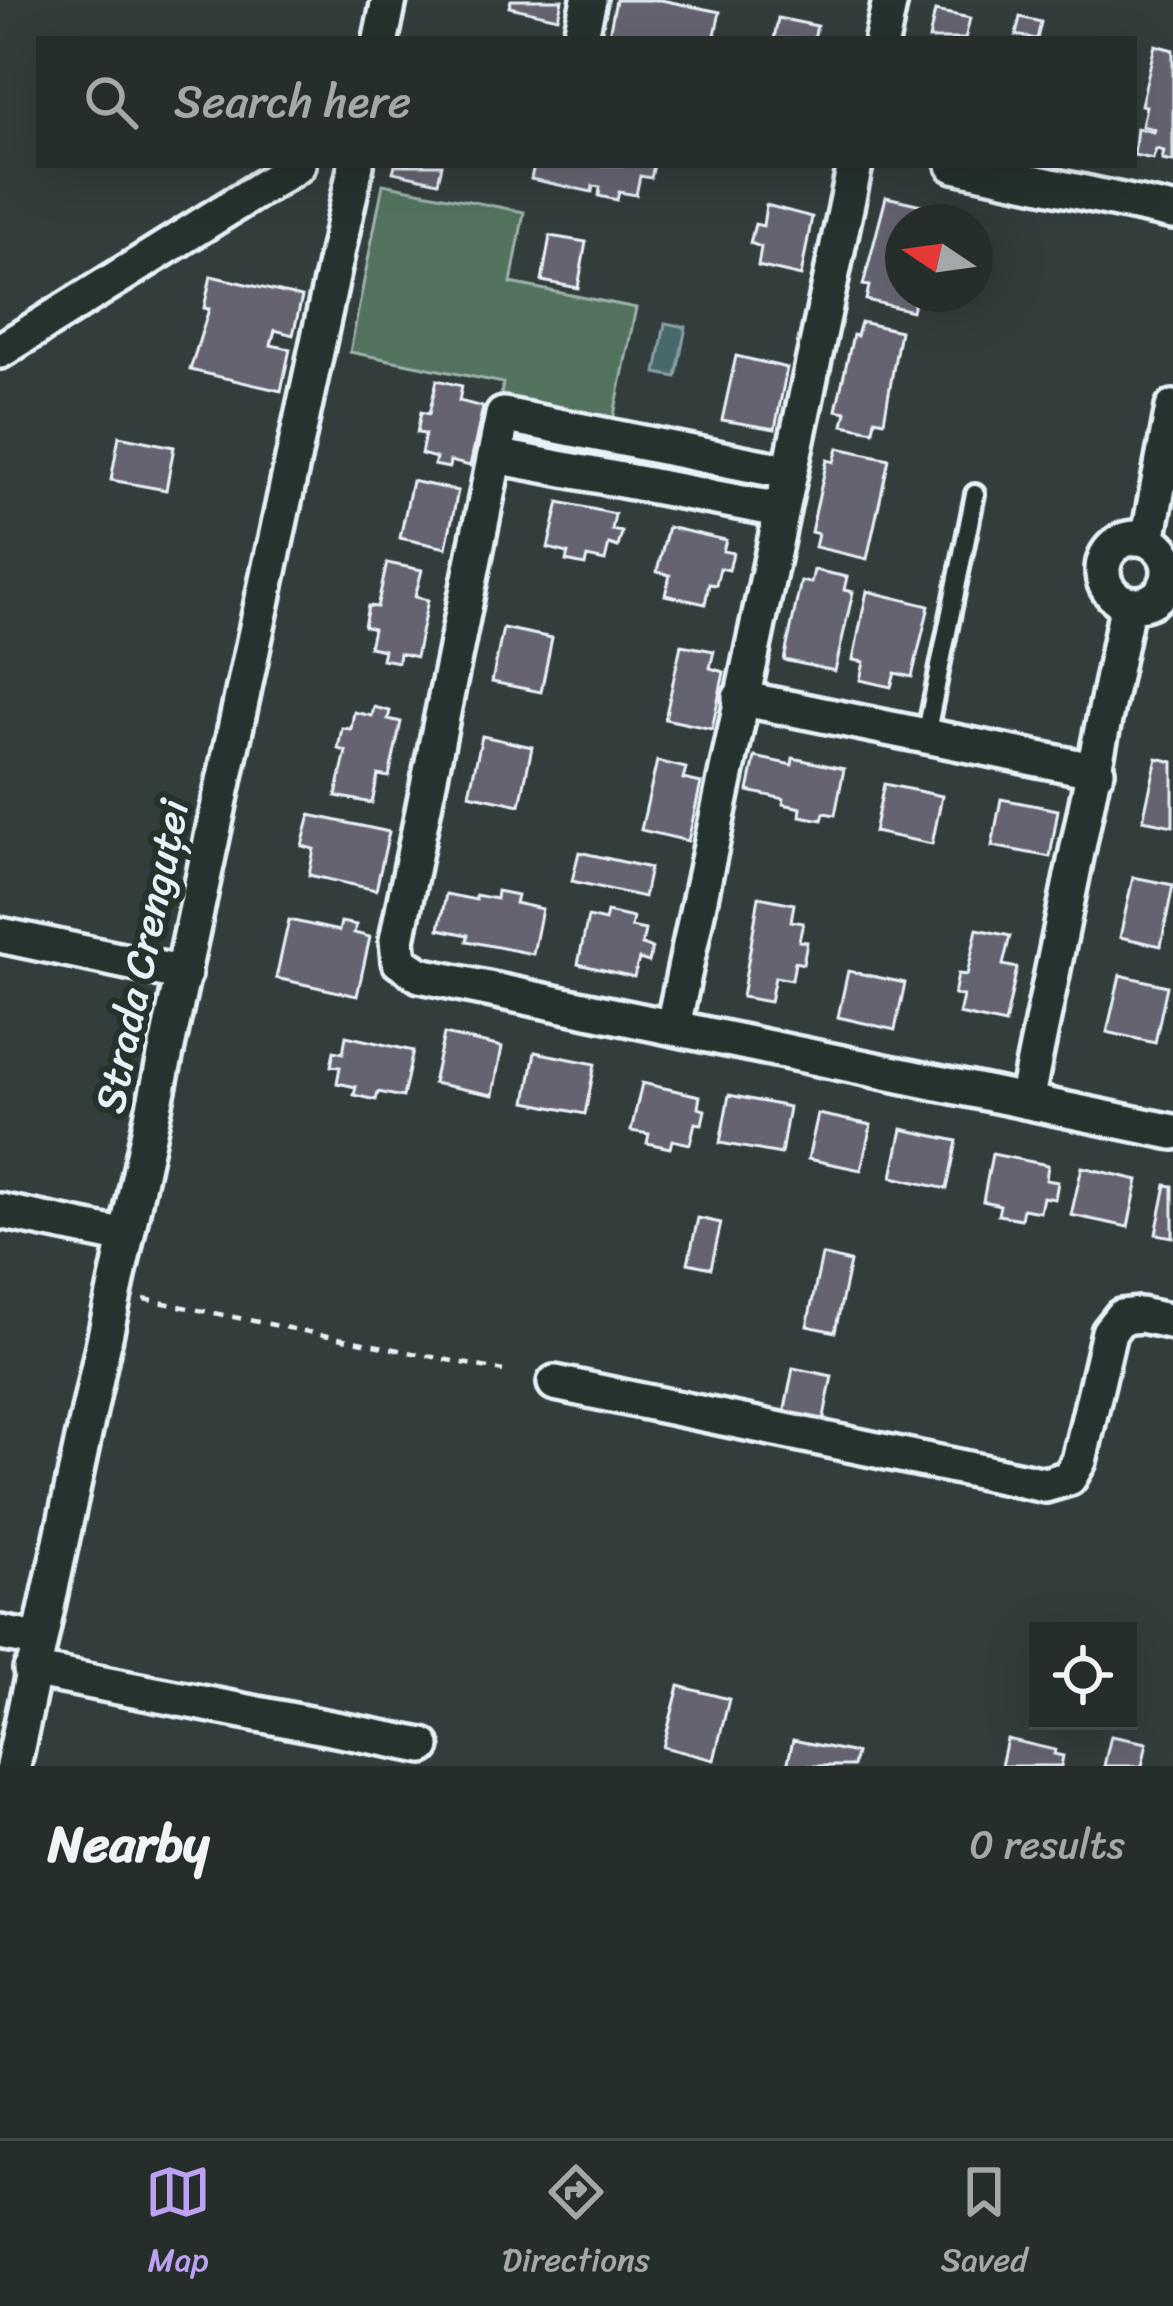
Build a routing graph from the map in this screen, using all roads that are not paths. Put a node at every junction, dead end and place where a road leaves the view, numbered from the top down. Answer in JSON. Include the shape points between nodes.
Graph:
{"nodes":[{"id":1,"x":389,"y":0,"type":"edge"},
{"id":2,"x":589,"y":0,"type":"edge"},
{"id":3,"x":890,"y":0,"type":"edge"},
{"id":4,"x":382,"y":36,"type":"edge"},
{"id":5,"x":581,"y":36,"type":"edge"},
{"id":6,"x":883,"y":36,"type":"edge"},
{"id":7,"x":293,"y":168,"type":"edge"},
{"id":8,"x":355,"y":168,"type":"edge"},
{"id":9,"x":854,"y":168,"type":"edge"},
{"id":10,"x":968,"y":168,"type":"edge"},
{"id":11,"x":1173,"y":212,"type":"edge"},
{"id":12,"x":0,"y":328,"type":"edge"},
{"id":13,"x":34,"y":330,"type":"junction"},
{"id":14,"x":0,"y":352,"type":"edge"},
{"id":15,"x":1173,"y":408,"type":"edge"},
{"id":16,"x":495,"y":456,"type":"junction"},
{"id":17,"x":788,"y":472,"type":"junction"},
{"id":18,"x":975,"y":494,"type":"dead end"},
{"id":19,"x":780,"y":510,"type":"junction"},
{"id":20,"x":1162,"y":551,"type":"edge"},
{"id":21,"x":1167,"y":594,"type":"edge"},
{"id":22,"x":1128,"y":604,"type":"junction"},
{"id":23,"x":740,"y":698,"type":"junction"},
{"id":24,"x":926,"y":736,"type":"junction"},
{"id":25,"x":1096,"y":771,"type":"junction"},
{"id":26,"x":0,"y":935,"type":"edge"},
{"id":27,"x":184,"y":974,"type":"junction"},
{"id":28,"x":673,"y":1026,"type":"junction"},
{"id":29,"x":1026,"y":1101,"type":"junction"},
{"id":30,"x":1173,"y":1132,"type":"edge"},
{"id":31,"x":0,"y":1210,"type":"edge"},
{"id":32,"x":126,"y":1237,"type":"junction"},
{"id":33,"x":1173,"y":1322,"type":"edge"},
{"id":34,"x":555,"y":1383,"type":"dead end"},
{"id":35,"x":0,"y":1633,"type":"edge"},
{"id":36,"x":35,"y":1655,"type":"junction"},
{"id":37,"x":423,"y":1746,"type":"dead end"},
{"id":38,"x":13,"y":1766,"type":"edge"}],
"edges":[{"from":1,"to":4,"type":"street"},
{"from":2,"to":5,"type":"street"},
{"from":3,"to":6,"type":"street"},
{"from":7,"to":13,"type":"street"},
{"from":8,"to":27,"type":"street","name":"Strada Crenguței"},
{"from":9,"to":17,"type":"street"},
{"from":10,"to":11,"type":"street"},
{"from":12,"to":13,"type":"lane"},
{"from":13,"to":14,"type":"street"},
{"from":15,"to":20,"type":"street"},
{"from":16,"to":17,"type":"street","via":[[503,415]]},
{"from":16,"to":19,"type":"street"},
{"from":16,"to":28,"type":"street","via":[[399,961],[420,975]]},
{"from":17,"to":19,"type":"street"},
{"from":18,"to":24,"type":"lane"},
{"from":19,"to":23,"type":"street"},
{"from":20,"to":21,"type":"street"},
{"from":20,"to":22,"type":"street","via":[[1129,538],[1103,561],[1107,588]]},
{"from":21,"to":22,"type":"street"},
{"from":22,"to":25,"type":"street"},
{"from":23,"to":24,"type":"street"},
{"from":23,"to":28,"type":"street"},
{"from":24,"to":25,"type":"street"},
{"from":25,"to":29,"type":"street"},
{"from":26,"to":27,"type":"street"},
{"from":27,"to":32,"type":"street","name":"Strada Crenguței"},
{"from":28,"to":29,"type":"street"},
{"from":29,"to":30,"type":"street"},
{"from":31,"to":32,"type":"street"},
{"from":32,"to":36,"type":"street","name":"Strada Crenguței"},
{"from":33,"to":34,"type":"street","via":[[1121,1317],[1109,1331],[1079,1461],[1070,1478],[1045,1485]]},
{"from":35,"to":36,"type":"street"},
{"from":36,"to":37,"type":"street"},
{"from":36,"to":38,"type":"street","name":"Strada Crenguței"}]}
